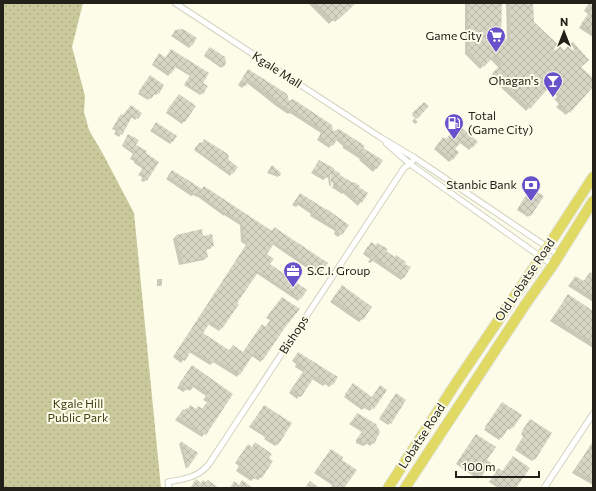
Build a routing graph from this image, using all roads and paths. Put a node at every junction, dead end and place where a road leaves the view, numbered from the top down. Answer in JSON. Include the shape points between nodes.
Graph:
{"nodes":[{"id":1,"x":175,"y":3,"type":"edge"},
{"id":2,"x":380,"y":137,"type":"junction"},
{"id":3,"x":408,"y":153,"type":"junction"},
{"id":4,"x":415,"y":158,"type":"junction"},
{"id":5,"x":405,"y":160,"type":"junction"},
{"id":6,"x":410,"y":164,"type":"junction"},
{"id":7,"x":404,"y":168,"type":"junction"},
{"id":8,"x":593,"y":177,"type":"edge"},
{"id":9,"x":593,"y":201,"type":"edge"},
{"id":10,"x":547,"y":247,"type":"junction"},
{"id":11,"x":559,"y":255,"type":"junction"},
{"id":12,"x":541,"y":257,"type":"junction"},
{"id":13,"x":553,"y":265,"type":"junction"},
{"id":14,"x":456,"y":383,"type":"joint"},
{"id":15,"x":470,"y":391,"type":"joint"},
{"id":16,"x":593,"y":414,"type":"edge"},
{"id":17,"x":169,"y":488,"type":"edge"},
{"id":18,"x":388,"y":488,"type":"edge"},
{"id":19,"x":405,"y":488,"type":"edge"},
{"id":20,"x":544,"y":488,"type":"edge"}],
"edges":[{"from":1,"to":2,"type":"street","name":"Kgale Mall"},
{"from":2,"to":3,"type":"street","name":"Kgale Mall"},
{"from":2,"to":5,"type":"street","name":"Kgale Mall"},
{"from":3,"to":4,"type":"street","name":"Kgale Mall"},
{"from":3,"to":5,"type":"street","name":"Bishops"},
{"from":4,"to":6,"type":"street","name":"Bishops"},
{"from":4,"to":10,"type":"street","name":"Kgale Mall"},
{"from":5,"to":6,"type":"street","name":"Kgale Mall"},
{"from":5,"to":7,"type":"street","name":"Bishops"},
{"from":6,"to":7,"type":"street","name":"Bishops"},
{"from":6,"to":12,"type":"street","name":"Kgale Mall"},
{"from":7,"to":17,"type":"street","name":"Bishops","via":[[209,464],[196,476],[168,482]]},
{"from":8,"to":10,"type":"highway","name":"Old Lobatse Road"},
{"from":9,"to":11,"type":"highway","name":"Old Lobatse Road"},
{"from":10,"to":11,"type":"street","name":"Kgale Mall"},
{"from":10,"to":12,"type":"highway","name":"Old Lobatse Road"},
{"from":11,"to":13,"type":"highway","name":"Old Lobatse Road"},
{"from":12,"to":13,"type":"street","name":"Kgale Mall"},
{"from":12,"to":14,"type":"highway","name":"Old Lobatse Road"},
{"from":13,"to":15,"type":"highway","name":"Old Lobatse Road"},
{"from":14,"to":18,"type":"highway","name":"Lobatse Road"},
{"from":15,"to":19,"type":"highway","name":"Lobatse Road"},
{"from":16,"to":20,"type":"street"}]}
